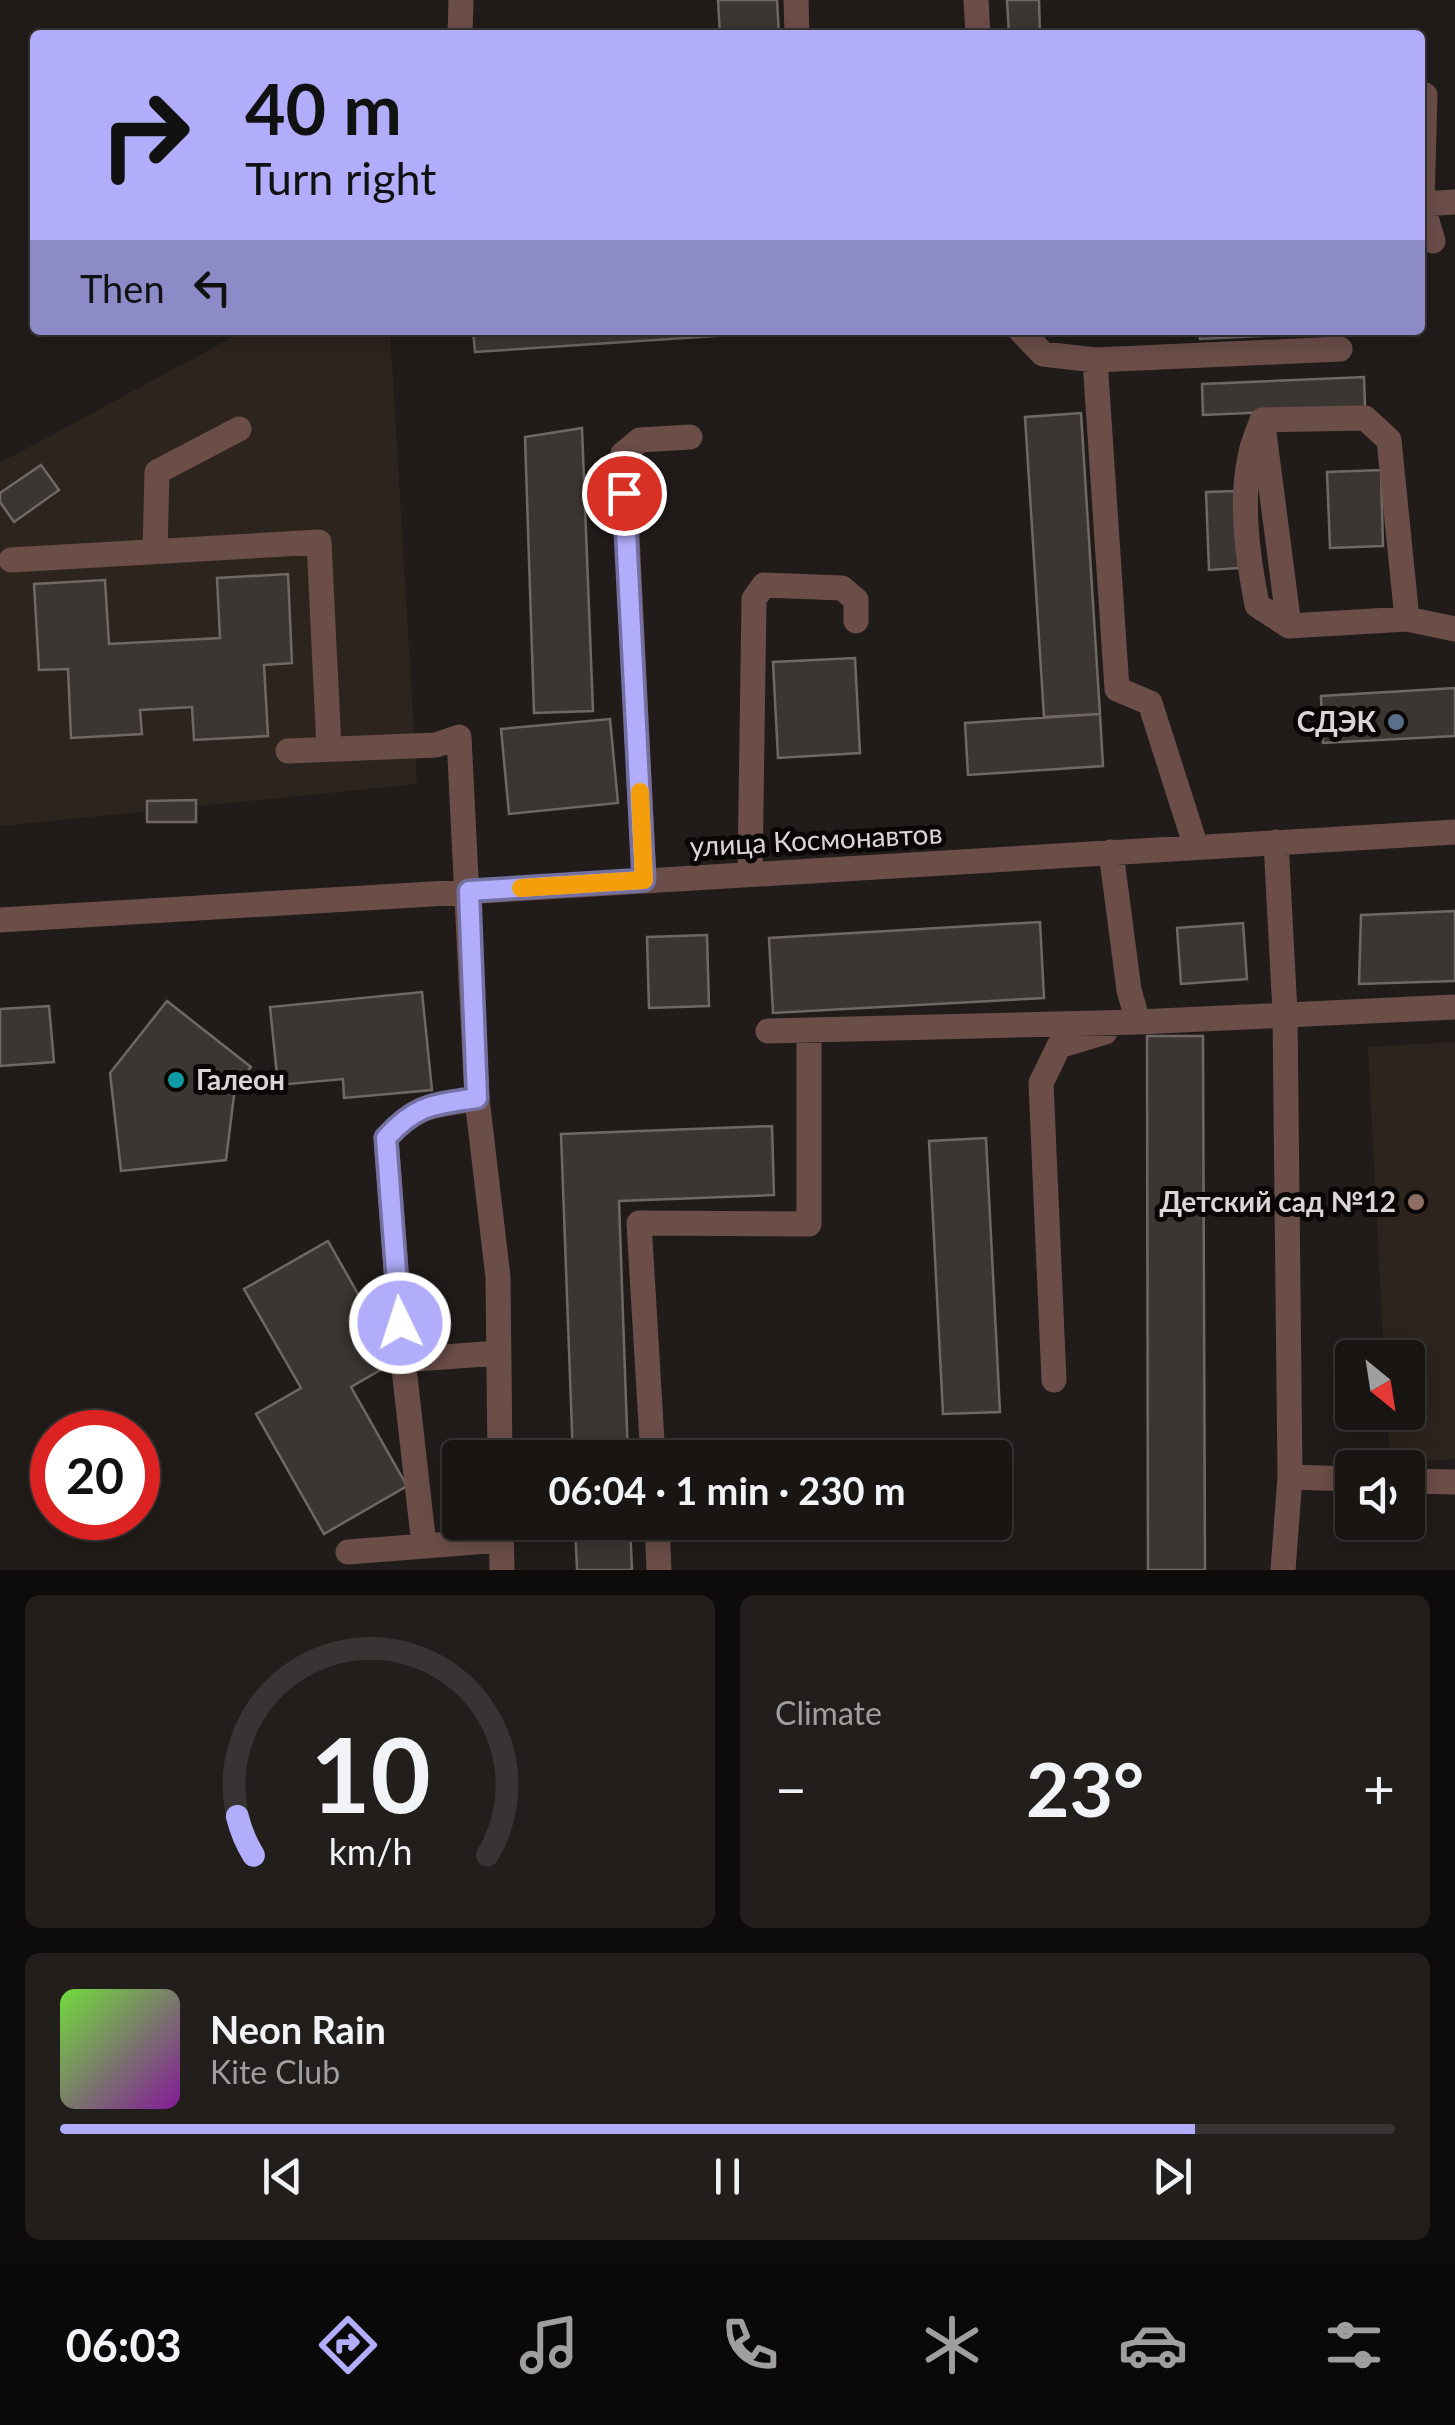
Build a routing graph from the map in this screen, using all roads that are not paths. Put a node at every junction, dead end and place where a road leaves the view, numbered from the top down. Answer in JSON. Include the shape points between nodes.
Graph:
{"nodes":[{"id":1,"x":461,"y":0,"type":"edge"},
{"id":2,"x":796,"y":0,"type":"edge"},
{"id":3,"x":976,"y":0,"type":"edge"},
{"id":4,"x":460,"y":30,"type":"edge"},
{"id":5,"x":797,"y":30,"type":"edge"},
{"id":6,"x":978,"y":30,"type":"edge"},
{"id":7,"x":1455,"y":202,"type":"edge"},
{"id":8,"x":1425,"y":204,"type":"edge"},
{"id":9,"x":1425,"y":214,"type":"edge"},
{"id":10,"x":1433,"y":241,"type":"dead end"},
{"id":11,"x":1025,"y":335,"type":"edge"},
{"id":12,"x":1340,"y":349,"type":"dead end"},
{"id":13,"x":1094,"y":360,"type":"junction"},
{"id":14,"x":239,"y":429,"type":"dead end"},
{"id":15,"x":690,"y":437,"type":"dead end"},
{"id":16,"x":155,"y":550,"type":"junction"},
{"id":17,"x":11,"y":560,"type":"dead end"},
{"id":18,"x":1407,"y":619,"type":"junction"},
{"id":19,"x":856,"y":621,"type":"dead end"},
{"id":20,"x":1455,"y":629,"type":"edge"},
{"id":21,"x":329,"y":748,"type":"junction"},
{"id":22,"x":288,"y":751,"type":"dead end"},
{"id":23,"x":1455,"y":832,"type":"edge"},
{"id":24,"x":1276,"y":842,"type":"junction"},
{"id":25,"x":1196,"y":847,"type":"junction"},
{"id":26,"x":1111,"y":852,"type":"junction"},
{"id":27,"x":750,"y":874,"type":"junction"},
{"id":28,"x":644,"y":880,"type":"junction"},
{"id":29,"x":469,"y":891,"type":"junction"},
{"id":30,"x":0,"y":920,"type":"edge"},
{"id":31,"x":1455,"y":1007,"type":"edge"},
{"id":32,"x":1284,"y":1014,"type":"junction"},
{"id":33,"x":1138,"y":1022,"type":"junction"},
{"id":34,"x":768,"y":1031,"type":"dead end"},
{"id":35,"x":809,"y":1032,"type":"junction"},
{"id":36,"x":477,"y":1098,"type":"junction"},
{"id":37,"x":498,"y":1353,"type":"junction"},
{"id":38,"x":403,"y":1360,"type":"junction"},
{"id":39,"x":1054,"y":1380,"type":"dead end"},
{"id":40,"x":500,"y":1440,"type":"edge"},
{"id":41,"x":652,"y":1440,"type":"edge"},
{"id":42,"x":1290,"y":1476,"type":"junction"},
{"id":43,"x":1335,"y":1478,"type":"edge"},
{"id":44,"x":1425,"y":1481,"type":"edge"},
{"id":45,"x":1455,"y":1482,"type":"edge"},
{"id":46,"x":452,"y":1540,"type":"edge"},
{"id":47,"x":501,"y":1540,"type":"edge"},
{"id":48,"x":658,"y":1540,"type":"edge"},
{"id":49,"x":424,"y":1545,"type":"junction"},
{"id":50,"x":348,"y":1552,"type":"dead end"},
{"id":51,"x":502,"y":1570,"type":"edge"},
{"id":52,"x":660,"y":1570,"type":"edge"},
{"id":53,"x":1284,"y":1570,"type":"edge"}],
"edges":[{"from":1,"to":4,"type":"street"},
{"from":2,"to":5,"type":"street"},
{"from":3,"to":6,"type":"street"},
{"from":7,"to":8,"type":"street"},
{"from":9,"to":10,"type":"street"},
{"from":11,"to":13,"type":"street","via":[[1043,354]]},
{"from":12,"to":13,"type":"street"},
{"from":13,"to":25,"type":"street","via":[[1117,689],[1150,703]]},
{"from":14,"to":16,"type":"street","via":[[157,472]]},
{"from":15,"to":28,"type":"street","via":[[640,440],[623,454]]},
{"from":16,"to":17,"type":"street"},
{"from":16,"to":21,"type":"street","via":[[318,542]]},
{"from":18,"to":18,"type":"street","via":[[1389,440],[1366,418],[1262,420],[1250,456],[1246,509],[1257,605],[1289,626]]},
{"from":18,"to":20,"type":"street"},
{"from":19,"to":27,"type":"street","via":[[856,600],[842,588],[764,585],[754,599]]},
{"from":21,"to":22,"type":"street"},
{"from":21,"to":29,"type":"street","via":[[459,738]]},
{"from":23,"to":24,"type":"street","name":"улица Космонавтов"},
{"from":24,"to":25,"type":"street","name":"улица Космонавтов"},
{"from":24,"to":32,"type":"street"},
{"from":25,"to":26,"type":"street","name":"улица Космонавтов"},
{"from":26,"to":27,"type":"street","name":"улица Космонавтов"},
{"from":26,"to":33,"type":"street"},
{"from":27,"to":28,"type":"street","name":"улица Космонавтов"},
{"from":28,"to":29,"type":"street","name":"улица Космонавтов"},
{"from":29,"to":30,"type":"street","name":"улица Космонавтов"},
{"from":29,"to":36,"type":"street"},
{"from":31,"to":32,"type":"street"},
{"from":32,"to":33,"type":"street"},
{"from":32,"to":42,"type":"street"},
{"from":33,"to":35,"type":"street"},
{"from":33,"to":39,"type":"street","via":[[1059,1046],[1041,1083]]},
{"from":34,"to":35,"type":"street"},
{"from":35,"to":41,"type":"street","via":[[810,1224],[640,1223]]},
{"from":36,"to":37,"type":"street","via":[[498,1276]]},
{"from":36,"to":38,"type":"street","via":[[423,1106],[386,1138]]},
{"from":37,"to":38,"type":"street"},
{"from":37,"to":40,"type":"street"},
{"from":38,"to":49,"type":"street"},
{"from":42,"to":43,"type":"street"},
{"from":42,"to":53,"type":"street"},
{"from":44,"to":45,"type":"street"},
{"from":46,"to":49,"type":"street"},
{"from":47,"to":51,"type":"street"},
{"from":48,"to":52,"type":"street"},
{"from":49,"to":50,"type":"street"}]}
